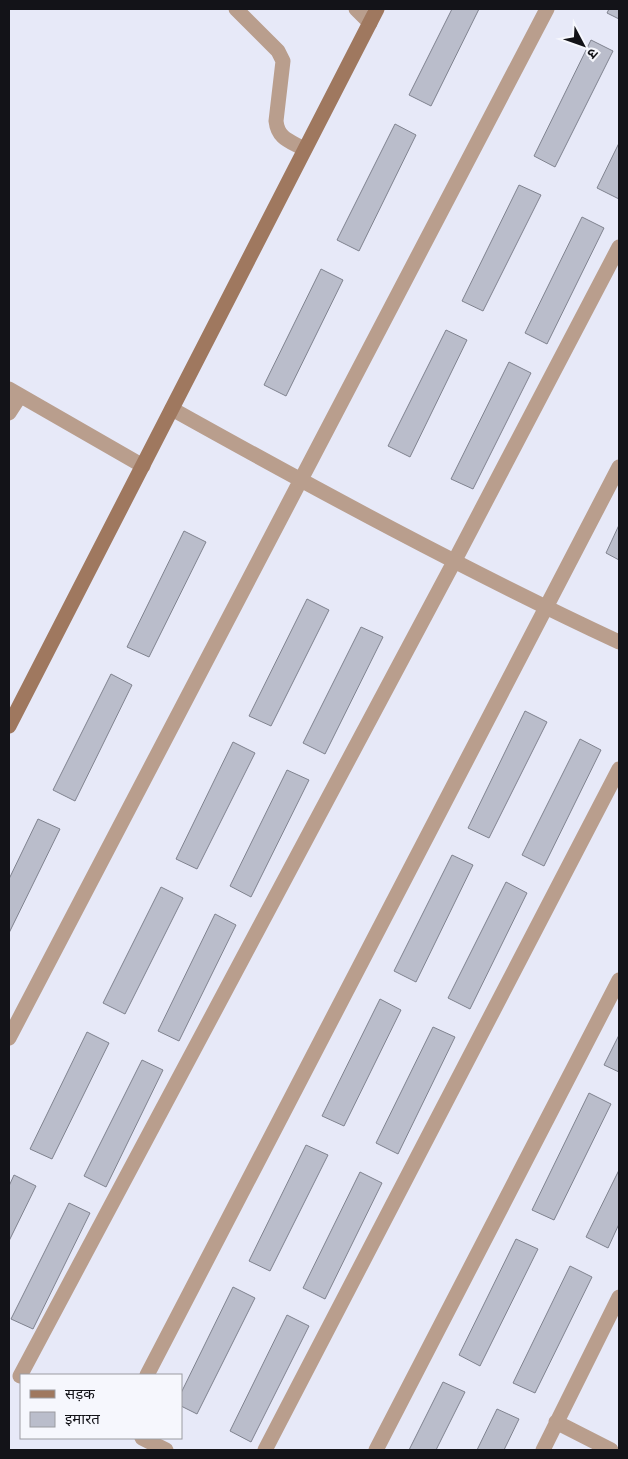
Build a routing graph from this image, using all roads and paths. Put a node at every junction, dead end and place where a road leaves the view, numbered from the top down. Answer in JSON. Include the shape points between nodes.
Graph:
{"nodes":[{"id":1,"x":236,"y":9,"type":"edge"},
{"id":2,"x":356,"y":9,"type":"edge"},
{"id":3,"x":377,"y":9,"type":"edge"},
{"id":4,"x":547,"y":9,"type":"edge"},
{"id":5,"x":370,"y":23,"type":"junction"},
{"id":6,"x":304,"y":149,"type":"junction"},
{"id":7,"x":619,"y":247,"type":"edge"},
{"id":8,"x":14,"y":392,"type":"edge"},
{"id":9,"x":172,"y":410,"type":"junction"},
{"id":10,"x":9,"y":413,"type":"edge"},
{"id":11,"x":143,"y":466,"type":"junction"},
{"id":12,"x":619,"y":467,"type":"edge"},
{"id":13,"x":299,"y":480,"type":"junction"},
{"id":14,"x":455,"y":560,"type":"junction"},
{"id":15,"x":546,"y":608,"type":"junction"},
{"id":16,"x":619,"y":642,"type":"edge"},
{"id":17,"x":9,"y":726,"type":"edge"},
{"id":18,"x":619,"y":769,"type":"edge"},
{"id":19,"x":619,"y":980,"type":"edge"},
{"id":20,"x":9,"y":1038,"type":"edge"},
{"id":21,"x":619,"y":1297,"type":"edge"},
{"id":22,"x":17,"y":1374,"type":"edge"},
{"id":23,"x":148,"y":1374,"type":"edge"},
{"id":24,"x":556,"y":1422,"type":"junction"},
{"id":25,"x":144,"y":1439,"type":"edge"},
{"id":26,"x":166,"y":1450,"type":"edge"},
{"id":27,"x":265,"y":1450,"type":"edge"},
{"id":28,"x":376,"y":1450,"type":"edge"},
{"id":29,"x":543,"y":1450,"type":"edge"},
{"id":30,"x":610,"y":1450,"type":"edge"}],
"edges":[{"from":1,"to":6,"type":"street","via":[[281,56],[277,130],[283,138]]},
{"from":2,"to":5,"type":"street"},
{"from":3,"to":5,"type":"street"},
{"from":4,"to":13,"type":"street"},
{"from":5,"to":6,"type":"street"},
{"from":6,"to":9,"type":"street"},
{"from":7,"to":14,"type":"street"},
{"from":8,"to":10,"type":"street"},
{"from":8,"to":11,"type":"street"},
{"from":9,"to":11,"type":"street"},
{"from":9,"to":13,"type":"street"},
{"from":11,"to":17,"type":"street"},
{"from":12,"to":15,"type":"street"},
{"from":13,"to":14,"type":"street"},
{"from":13,"to":20,"type":"street"},
{"from":14,"to":15,"type":"street"},
{"from":14,"to":22,"type":"street"},
{"from":15,"to":16,"type":"street"},
{"from":15,"to":23,"type":"street"},
{"from":18,"to":27,"type":"street"},
{"from":19,"to":28,"type":"street"},
{"from":21,"to":24,"type":"street"},
{"from":24,"to":29,"type":"street"},
{"from":24,"to":30,"type":"street"},
{"from":25,"to":26,"type":"street"}]}
